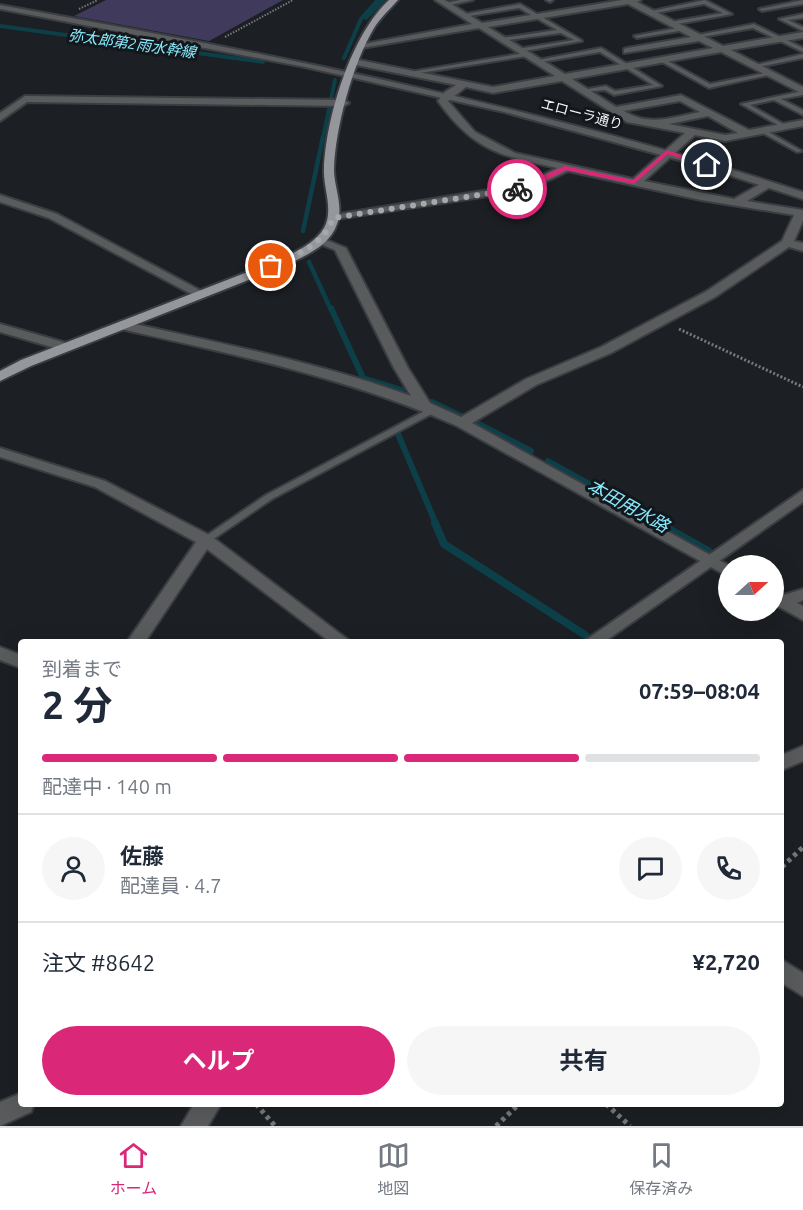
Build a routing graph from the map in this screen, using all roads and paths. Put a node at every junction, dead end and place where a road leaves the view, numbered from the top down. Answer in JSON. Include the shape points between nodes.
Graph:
{"nodes":[{"id":1,"x":293,"y":0,"type":"edge"},
{"id":2,"x":394,"y":0,"type":"edge"},
{"id":3,"x":470,"y":0,"type":"edge"},
{"id":4,"x":631,"y":0,"type":"edge"},
{"id":5,"x":442,"y":2,"type":"edge"},
{"id":6,"x":803,"y":2,"type":"edge"},
{"id":7,"x":0,"y":7,"type":"edge"},
{"id":8,"x":762,"y":9,"type":"dead end"},
{"id":9,"x":650,"y":12,"type":"junction"},
{"id":10,"x":463,"y":15,"type":"junction"},
{"id":11,"x":537,"y":16,"type":"junction"},
{"id":12,"x":803,"y":16,"type":"edge"},
{"id":13,"x":672,"y":23,"type":"junction"},
{"id":14,"x":480,"y":26,"type":"junction"},
{"id":15,"x":683,"y":29,"type":"junction"},
{"id":16,"x":803,"y":29,"type":"edge"},
{"id":17,"x":561,"y":31,"type":"junction"},
{"id":18,"x":803,"y":35,"type":"edge"},
{"id":19,"x":637,"y":36,"type":"dead end"},
{"id":20,"x":698,"y":37,"type":"junction"},
{"id":21,"x":780,"y":39,"type":"junction"},
{"id":22,"x":502,"y":40,"type":"junction"},
{"id":23,"x":210,"y":45,"type":"junction"},
{"id":24,"x":362,"y":45,"type":"junction"},
{"id":25,"x":723,"y":50,"type":"junction"},
{"id":26,"x":803,"y":50,"type":"edge"},
{"id":27,"x":627,"y":51,"type":"dead end"},
{"id":28,"x":522,"y":52,"type":"junction"},
{"id":29,"x":803,"y":56,"type":"edge"},
{"id":30,"x":536,"y":61,"type":"junction"},
{"id":31,"x":664,"y":61,"type":"junction"},
{"id":32,"x":754,"y":66,"type":"junction"},
{"id":33,"x":629,"y":67,"type":"junction"},
{"id":34,"x":352,"y":68,"type":"junction"},
{"id":35,"x":407,"y":73,"type":"junction"},
{"id":36,"x":770,"y":74,"type":"junction"},
{"id":37,"x":803,"y":75,"type":"edge"},
{"id":38,"x":564,"y":79,"type":"junction"},
{"id":39,"x":780,"y":79,"type":"junction"},
{"id":40,"x":464,"y":85,"type":"junction"},
{"id":41,"x":584,"y":92,"type":"junction"},
{"id":42,"x":803,"y":92,"type":"edge"},
{"id":43,"x":448,"y":94,"type":"junction"},
{"id":44,"x":775,"y":98,"type":"junction"},
{"id":45,"x":344,"y":103,"type":"junction"},
{"id":46,"x":614,"y":110,"type":"junction"},
{"id":47,"x":709,"y":113,"type":"junction"},
{"id":48,"x":803,"y":113,"type":"edge"},
{"id":49,"x":0,"y":118,"type":"edge"},
{"id":50,"x":803,"y":123,"type":"edge"},
{"id":51,"x":652,"y":125,"type":"junction"},
{"id":52,"x":785,"y":127,"type":"junction"},
{"id":53,"x":764,"y":131,"type":"junction"},
{"id":54,"x":693,"y":132,"type":"junction"},
{"id":55,"x":748,"y":134,"type":"junction"},
{"id":56,"x":799,"y":151,"type":"dead end"},
{"id":57,"x":667,"y":152,"type":"junction"},
{"id":58,"x":565,"y":168,"type":"junction"},
{"id":59,"x":634,"y":183,"type":"junction"},
{"id":60,"x":768,"y":184,"type":"junction"},
{"id":61,"x":803,"y":196,"type":"edge"},
{"id":62,"x":0,"y":198,"type":"edge"},
{"id":63,"x":737,"y":202,"type":"junction"},
{"id":64,"x":333,"y":218,"type":"junction"},
{"id":65,"x":319,"y":241,"type":"junction"},
{"id":66,"x":787,"y":243,"type":"junction"},
{"id":67,"x":803,"y":247,"type":"edge"},
{"id":68,"x":201,"y":294,"type":"junction"},
{"id":69,"x":662,"y":321,"type":"junction"},
{"id":70,"x":121,"y":325,"type":"junction"},
{"id":71,"x":0,"y":328,"type":"edge"},
{"id":72,"x":65,"y":347,"type":"junction"},
{"id":73,"x":0,"y":377,"type":"edge"},
{"id":74,"x":803,"y":387,"type":"edge"},
{"id":75,"x":429,"y":407,"type":"junction"},
{"id":76,"x":462,"y":423,"type":"junction"},
{"id":77,"x":0,"y":452,"type":"edge"},
{"id":78,"x":803,"y":495,"type":"edge"},
{"id":79,"x":205,"y":540,"type":"junction"},
{"id":80,"x":708,"y":560,"type":"junction"},
{"id":81,"x":718,"y":566,"type":"edge"},
{"id":82,"x":803,"y":594,"type":"edge"},
{"id":83,"x":784,"y":599,"type":"edge"},
{"id":84,"x":784,"y":603,"type":"edge"},
{"id":85,"x":803,"y":614,"type":"edge"},
{"id":86,"x":138,"y":639,"type":"edge"},
{"id":87,"x":338,"y":639,"type":"edge"},
{"id":88,"x":596,"y":639,"type":"edge"},
{"id":89,"x":0,"y":653,"type":"edge"},
{"id":90,"x":18,"y":661,"type":"edge"},
{"id":91,"x":803,"y":753,"type":"edge"},
{"id":92,"x":784,"y":761,"type":"edge"},
{"id":93,"x":803,"y":847,"type":"edge"},
{"id":94,"x":784,"y":865,"type":"edge"},
{"id":95,"x":784,"y":972,"type":"edge"},
{"id":96,"x":803,"y":986,"type":"edge"},
{"id":97,"x":18,"y":1106,"type":"edge"},
{"id":98,"x":206,"y":1107,"type":"edge"},
{"id":99,"x":259,"y":1107,"type":"edge"},
{"id":100,"x":516,"y":1107,"type":"edge"},
{"id":101,"x":609,"y":1107,"type":"edge"},
{"id":102,"x":0,"y":1114,"type":"edge"},
{"id":103,"x":193,"y":1126,"type":"edge"},
{"id":104,"x":275,"y":1126,"type":"edge"},
{"id":105,"x":496,"y":1126,"type":"edge"},
{"id":106,"x":630,"y":1126,"type":"edge"}],
"edges":[{"from":1,"to":23,"type":"path"},
{"from":2,"to":24,"type":"main road","via":[[380,11]]},
{"from":3,"to":5,"type":"lane"},
{"from":4,"to":9,"type":"street"},
{"from":4,"to":11,"type":"street"},
{"from":5,"to":10,"type":"street"},
{"from":6,"to":8,"type":"lane"},
{"from":7,"to":23,"type":"street"},
{"from":9,"to":13,"type":"street"},
{"from":9,"to":13,"type":"lane","via":[[705,2],[729,14]]},
{"from":10,"to":11,"type":"lane","via":[[520,6]]},
{"from":10,"to":14,"type":"street"},
{"from":11,"to":14,"type":"street"},
{"from":11,"to":17,"type":"lane"},
{"from":12,"to":16,"type":"lane","via":[[782,20]]},
{"from":13,"to":15,"type":"street"},
{"from":14,"to":22,"type":"street"},
{"from":14,"to":24,"type":"street"},
{"from":15,"to":19,"type":"lane"},
{"from":15,"to":20,"type":"street"},
{"from":17,"to":22,"type":"lane"},
{"from":17,"to":28,"type":"lane","via":[[579,41]]},
{"from":18,"to":21,"type":"street"},
{"from":20,"to":21,"type":"lane","via":[[754,26]]},
{"from":20,"to":25,"type":"street"},
{"from":20,"to":27,"type":"street"},
{"from":21,"to":25,"type":"street"},
{"from":21,"to":26,"type":"lane"},
{"from":22,"to":28,"type":"street"},
{"from":23,"to":34,"type":"street"},
{"from":24,"to":34,"type":"main road"},
{"from":25,"to":31,"type":"street"},
{"from":25,"to":32,"type":"street"},
{"from":28,"to":30,"type":"street"},
{"from":28,"to":35,"type":"lane"},
{"from":29,"to":32,"type":"lane"},
{"from":30,"to":33,"type":"lane","via":[[601,50]]},
{"from":30,"to":38,"type":"street"},
{"from":31,"to":33,"type":"street"},
{"from":31,"to":36,"type":"lane","via":[[709,86]]},
{"from":32,"to":36,"type":"street"},
{"from":33,"to":38,"type":"street"},
{"from":33,"to":41,"type":"lane","via":[[659,86],[614,93],[606,88]]},
{"from":34,"to":35,"type":"street"},
{"from":34,"to":43,"type":"street","name":"エローラ通り"},
{"from":34,"to":45,"type":"main road"},
{"from":35,"to":40,"type":"street"},
{"from":36,"to":39,"type":"street"},
{"from":37,"to":39,"type":"street"},
{"from":38,"to":40,"type":"street","via":[[493,90]]},
{"from":38,"to":41,"type":"street"},
{"from":39,"to":42,"type":"street"},
{"from":40,"to":43,"type":"street"},
{"from":41,"to":46,"type":"street"},
{"from":42,"to":44,"type":"lane"},
{"from":43,"to":57,"type":"street","name":"エローラ通り"},
{"from":43,"to":58,"type":"street","via":[[443,101],[465,132],[512,155]]},
{"from":44,"to":48,"type":"lane"},
{"from":44,"to":52,"type":"lane","via":[[744,104]]},
{"from":45,"to":49,"type":"street","via":[[25,99]]},
{"from":45,"to":64,"type":"main road","via":[[329,167]]},
{"from":46,"to":47,"type":"street","via":[[681,98]]},
{"from":46,"to":51,"type":"street","via":[[631,120]]},
{"from":47,"to":51,"type":"street"},
{"from":47,"to":55,"type":"street"},
{"from":50,"to":52,"type":"street"},
{"from":51,"to":54,"type":"street"},
{"from":52,"to":53,"type":"street"},
{"from":53,"to":55,"type":"street"},
{"from":53,"to":56,"type":"lane"},
{"from":54,"to":55,"type":"street","via":[[725,138]]},
{"from":54,"to":57,"type":"street"},
{"from":57,"to":59,"type":"street"},
{"from":57,"to":60,"type":"street","name":"エローラ通り"},
{"from":58,"to":59,"type":"street"},
{"from":58,"to":64,"type":"street","via":[[528,187]]},
{"from":59,"to":63,"type":"street"},
{"from":60,"to":61,"type":"street","name":"エローラ通り"},
{"from":60,"to":63,"type":"street"},
{"from":62,"to":68,"type":"street","via":[[53,216]]},
{"from":63,"to":66,"type":"street","via":[[801,213]]},
{"from":64,"to":65,"type":"main road","via":[[329,231]]},
{"from":65,"to":68,"type":"main road","via":[[302,252]]},
{"from":65,"to":75,"type":"street","via":[[340,248],[401,368]]},
{"from":66,"to":67,"type":"street"},
{"from":66,"to":69,"type":"street","via":[[711,294]]},
{"from":68,"to":70,"type":"main road"},
{"from":69,"to":74,"type":"path"},
{"from":69,"to":76,"type":"street","via":[[531,382]]},
{"from":70,"to":72,"type":"main road"},
{"from":70,"to":75,"type":"street","via":[[374,386]]},
{"from":71,"to":72,"type":"street"},
{"from":72,"to":73,"type":"main road"},
{"from":75,"to":76,"type":"street"},
{"from":75,"to":79,"type":"lane","via":[[269,497]]},
{"from":76,"to":80,"type":"street"},
{"from":77,"to":79,"type":"street","via":[[100,484]]},
{"from":78,"to":80,"type":"street"},
{"from":79,"to":86,"type":"street"},
{"from":79,"to":87,"type":"street"},
{"from":80,"to":81,"type":"street"},
{"from":80,"to":88,"type":"street"},
{"from":82,"to":83,"type":"street"},
{"from":84,"to":85,"type":"street"},
{"from":89,"to":90,"type":"street"},
{"from":91,"to":92,"type":"street"},
{"from":93,"to":94,"type":"path"},
{"from":95,"to":96,"type":"street"},
{"from":97,"to":102,"type":"street"},
{"from":98,"to":103,"type":"street"},
{"from":99,"to":104,"type":"path"},
{"from":100,"to":105,"type":"path"},
{"from":101,"to":106,"type":"path"}]}
